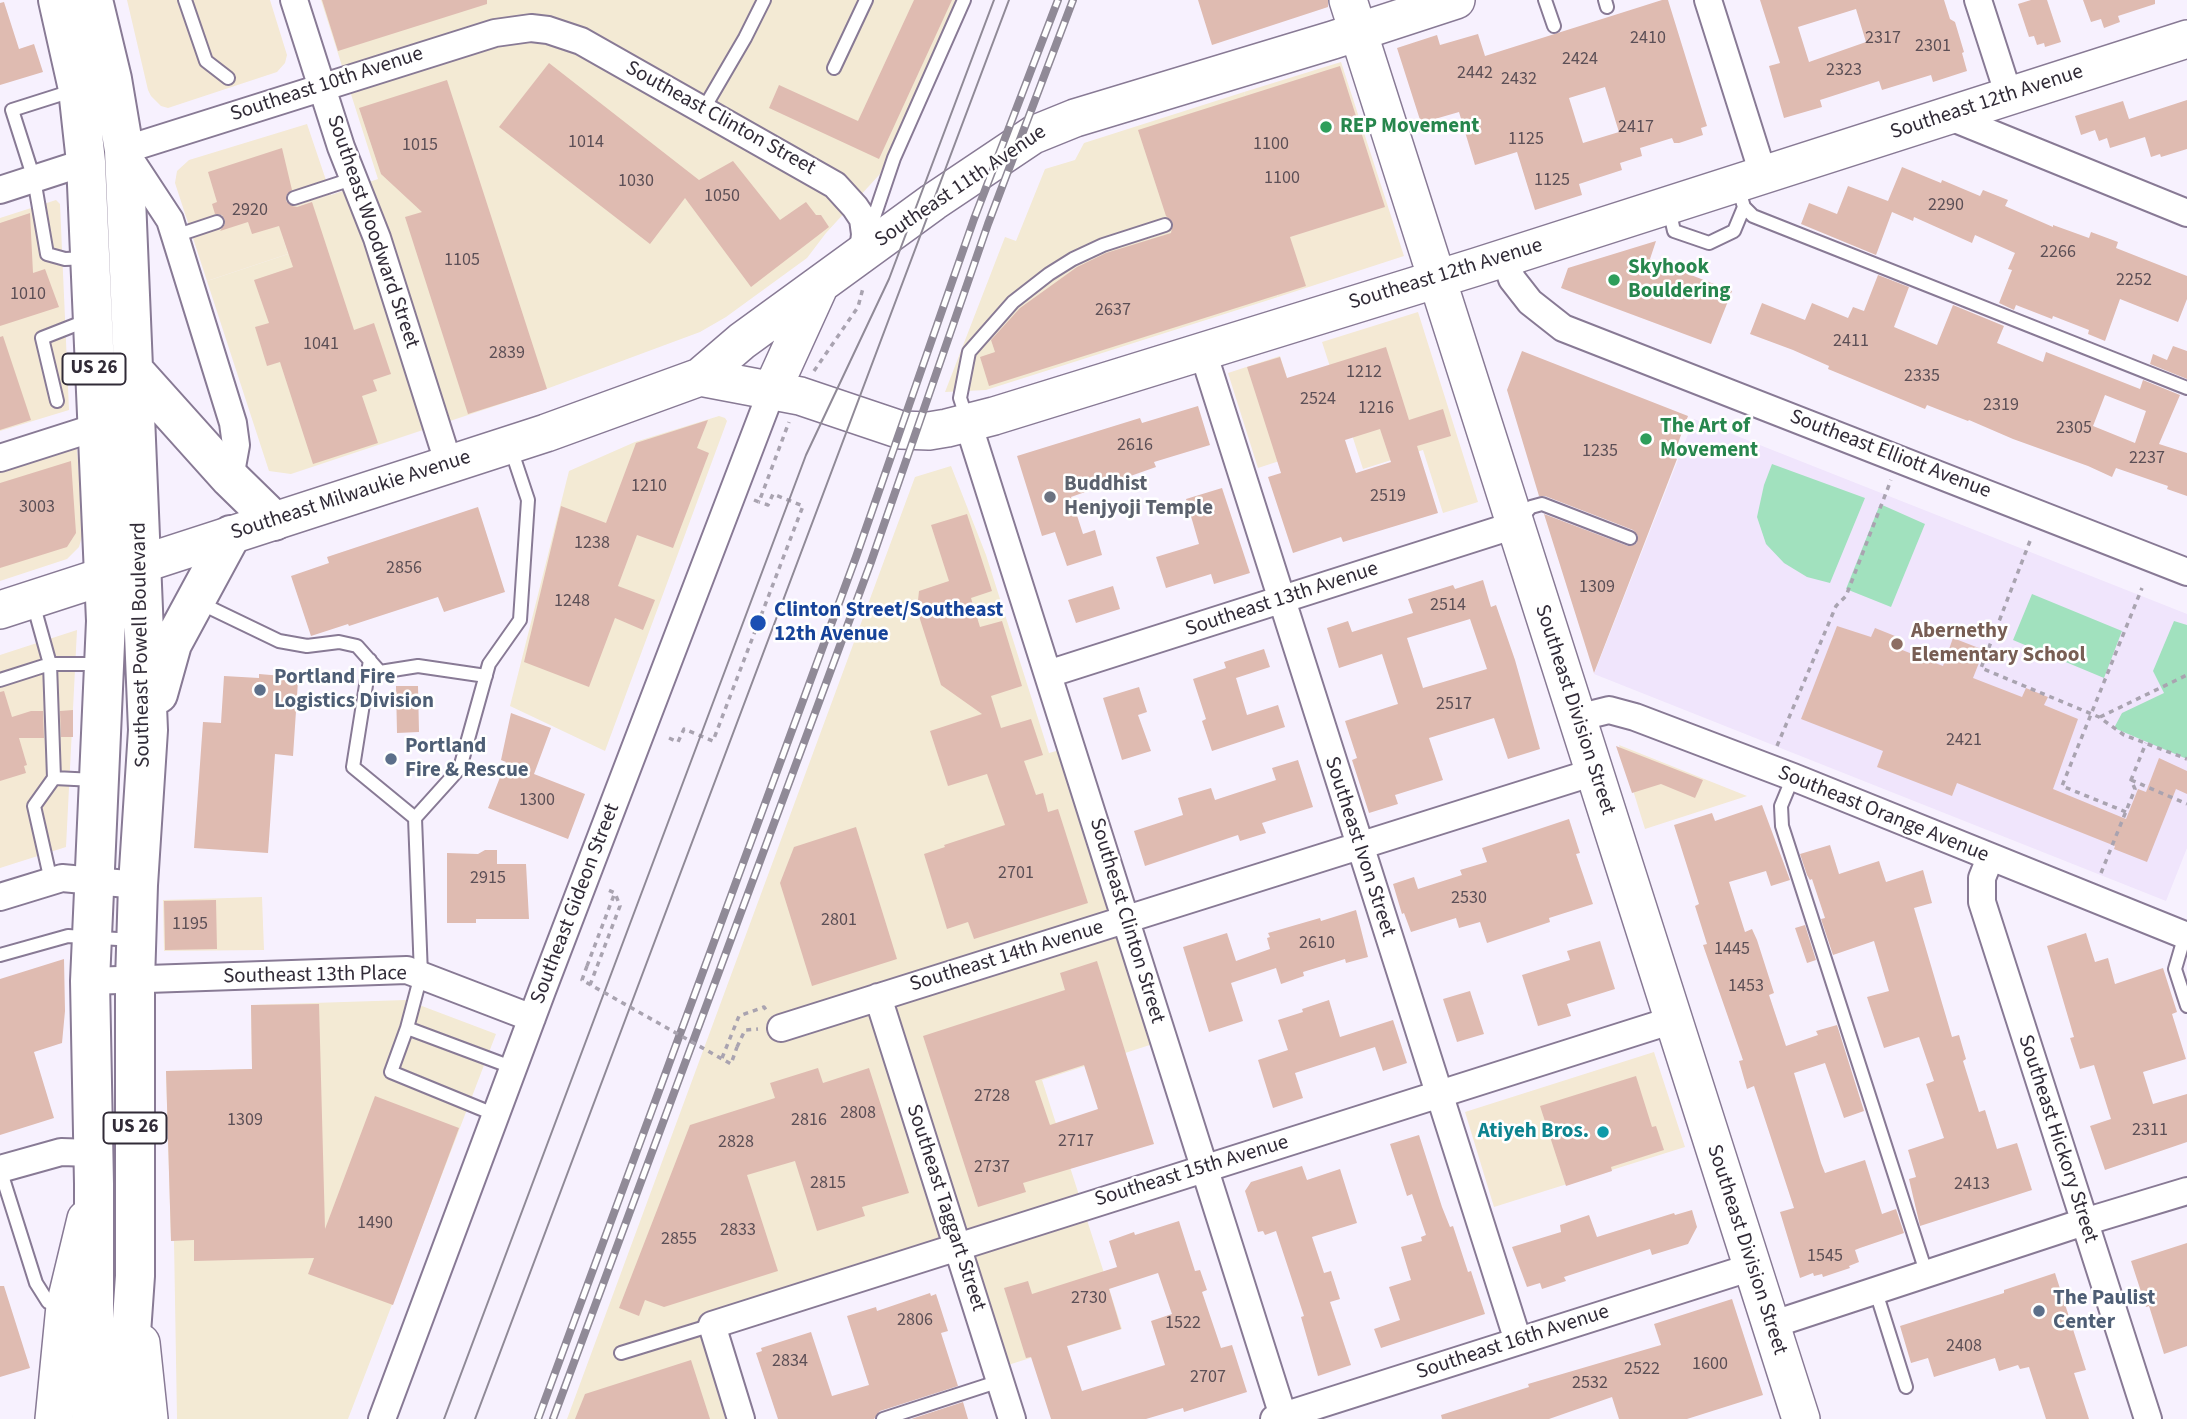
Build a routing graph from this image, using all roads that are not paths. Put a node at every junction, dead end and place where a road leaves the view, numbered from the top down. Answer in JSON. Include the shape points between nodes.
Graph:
{"nodes":[{"id":1,"x":58,"y":0,"type":"edge"},
{"id":2,"x":93,"y":0,"type":"edge"},
{"id":3,"x":186,"y":0,"type":"edge"},
{"id":4,"x":294,"y":0,"type":"edge"},
{"id":5,"x":764,"y":0,"type":"edge"},
{"id":6,"x":866,"y":0,"type":"edge"},
{"id":7,"x":964,"y":0,"type":"edge"},
{"id":8,"x":1456,"y":0,"type":"edge"},
{"id":9,"x":1545,"y":0,"type":"edge"},
{"id":10,"x":1708,"y":0,"type":"edge"},
{"id":11,"x":1978,"y":0,"type":"edge"},
{"id":12,"x":1353,"y":16,"type":"edge"},
{"id":13,"x":1554,"y":26,"type":"dead end"},
{"id":14,"x":531,"y":28,"type":"joint"},
{"id":15,"x":2187,"y":38,"type":"edge"},
{"id":16,"x":834,"y":68,"type":"dead end"},
{"id":17,"x":228,"y":78,"type":"dead end"},
{"id":18,"x":322,"y":87,"type":"junction"},
{"id":19,"x":2009,"y":96,"type":"junction"},
{"id":20,"x":80,"y":103,"type":"junction"},
{"id":21,"x":704,"y":110,"type":"junction"},
{"id":22,"x":1948,"y":116,"type":"junction"},
{"id":23,"x":124,"y":150,"type":"junction"},
{"id":24,"x":86,"y":162,"type":"junction"},
{"id":25,"x":34,"y":179,"type":"junction"},
{"id":26,"x":352,"y":179,"type":"junction"},
{"id":27,"x":1748,"y":188,"type":"junction"},
{"id":28,"x":0,"y":190,"type":"edge"},
{"id":29,"x":125,"y":191,"type":"junction"},
{"id":30,"x":294,"y":198,"type":"dead end"},
{"id":31,"x":1668,"y":205,"type":"junction"},
{"id":32,"x":2187,"y":213,"type":"edge"},
{"id":33,"x":218,"y":222,"type":"dead end"},
{"id":34,"x":1165,"y":225,"type":"dead end"},
{"id":35,"x":175,"y":236,"type":"junction"},
{"id":36,"x":863,"y":253,"type":"junction"},
{"id":37,"x":90,"y":257,"type":"junction"},
{"id":38,"x":1505,"y":258,"type":"junction"},
{"id":39,"x":1437,"y":279,"type":"junction"},
{"id":40,"x":820,"y":284,"type":"junction"},
{"id":41,"x":92,"y":318,"type":"junction"},
{"id":42,"x":1203,"y":352,"type":"junction"},
{"id":43,"x":134,"y":372,"type":"junction"},
{"id":44,"x":700,"y":377,"type":"junction"},
{"id":45,"x":2187,"y":388,"type":"edge"},
{"id":46,"x":772,"y":390,"type":"junction"},
{"id":47,"x":57,"y":401,"type":"dead end"},
{"id":48,"x":968,"y":423,"type":"junction"},
{"id":49,"x":97,"y":428,"type":"junction"},
{"id":50,"x":509,"y":445,"type":"junction"},
{"id":51,"x":0,"y":458,"type":"edge"},
{"id":52,"x":449,"y":465,"type":"junction"},
{"id":53,"x":230,"y":478,"type":"junction"},
{"id":54,"x":274,"y":521,"type":"junction"},
{"id":55,"x":1515,"y":525,"type":"junction"},
{"id":56,"x":231,"y":535,"type":"junction"},
{"id":57,"x":1630,"y":538,"type":"dead end"},
{"id":58,"x":142,"y":564,"type":"junction"},
{"id":59,"x":2187,"y":572,"type":"edge"},
{"id":60,"x":103,"y":576,"type":"junction"},
{"id":61,"x":1280,"y":600,"type":"junction"},
{"id":62,"x":195,"y":601,"type":"junction"},
{"id":63,"x":16,"y":605,"type":"edge"},
{"id":64,"x":370,"y":660,"type":"junction"},
{"id":65,"x":50,"y":664,"type":"junction"},
{"id":66,"x":105,"y":664,"type":"junction"},
{"id":67,"x":1048,"y":674,"type":"junction"},
{"id":68,"x":486,"y":676,"type":"junction"},
{"id":69,"x":0,"y":680,"type":"edge"},
{"id":70,"x":1577,"y":718,"type":"junction"},
{"id":71,"x":148,"y":730,"type":"junction"},
{"id":72,"x":1594,"y":772,"type":"junction"},
{"id":73,"x":1793,"y":777,"type":"junction"},
{"id":74,"x":54,"y":778,"type":"junction"},
{"id":75,"x":99,"y":780,"type":"junction"},
{"id":76,"x":415,"y":818,"type":"junction"},
{"id":77,"x":1359,"y":847,"type":"junction"},
{"id":78,"x":1990,"y":858,"type":"junction"},
{"id":79,"x":92,"y":880,"type":"junction"},
{"id":80,"x":51,"y":881,"type":"junction"},
{"id":81,"x":138,"y":885,"type":"junction"},
{"id":82,"x":0,"y":897,"type":"edge"},
{"id":83,"x":1127,"y":921,"type":"junction"},
{"id":84,"x":2186,"y":933,"type":"edge"},
{"id":85,"x":91,"y":937,"type":"junction"},
{"id":86,"x":136,"y":940,"type":"junction"},
{"id":87,"x":0,"y":955,"type":"edge"},
{"id":88,"x":421,"y":975,"type":"junction"},
{"id":89,"x":90,"y":981,"type":"junction"},
{"id":90,"x":135,"y":981,"type":"junction"},
{"id":91,"x":878,"y":997,"type":"junction"},
{"id":92,"x":2187,"y":1006,"type":"edge"},
{"id":93,"x":532,"y":1017,"type":"junction"},
{"id":94,"x":1673,"y":1020,"type":"junction"},
{"id":95,"x":407,"y":1028,"type":"junction"},
{"id":96,"x":781,"y":1028,"type":"dead end"},
{"id":97,"x":514,"y":1068,"type":"junction"},
{"id":98,"x":1438,"y":1095,"type":"junction"},
{"id":99,"x":496,"y":1115,"type":"junction"},
{"id":100,"x":93,"y":1168,"type":"junction"},
{"id":101,"x":1203,"y":1168,"type":"junction"},
{"id":102,"x":0,"y":1169,"type":"edge"},
{"id":103,"x":2187,"y":1191,"type":"edge"},
{"id":104,"x":2084,"y":1222,"type":"junction"},
{"id":105,"x":957,"y":1246,"type":"junction"},
{"id":106,"x":1752,"y":1267,"type":"junction"},
{"id":107,"x":1927,"y":1275,"type":"junction"},
{"id":108,"x":135,"y":1276,"type":"junction"},
{"id":109,"x":1876,"y":1292,"type":"junction"},
{"id":110,"x":65,"y":1306,"type":"junction"},
{"id":111,"x":712,"y":1325,"type":"junction"},
{"id":112,"x":1770,"y":1325,"type":"junction"},
{"id":113,"x":1518,"y":1341,"type":"junction"},
{"id":114,"x":621,"y":1353,"type":"dead end"},
{"id":115,"x":1000,"y":1381,"type":"junction"},
{"id":116,"x":1906,"y":1387,"type":"dead end"},
{"id":117,"x":1280,"y":1418,"type":"edge"},
{"id":118,"x":54,"y":1419,"type":"edge"},
{"id":119,"x":91,"y":1419,"type":"edge"},
{"id":120,"x":125,"y":1419,"type":"edge"},
{"id":121,"x":149,"y":1419,"type":"edge"},
{"id":122,"x":382,"y":1419,"type":"edge"},
{"id":123,"x":741,"y":1419,"type":"edge"},
{"id":124,"x":883,"y":1419,"type":"edge"},
{"id":125,"x":1012,"y":1419,"type":"edge"},
{"id":126,"x":1801,"y":1419,"type":"edge"},
{"id":127,"x":2148,"y":1419,"type":"edge"}],
"edges":[{"from":1,"to":20,"type":"main road","name":"Southeast Powell Boulevard","number":"US 26"},
{"from":2,"to":23,"type":"main road","name":"Southeast Powell Boulevard","number":"US 26"},
{"from":3,"to":17,"type":"lane","via":[[206,61]]},
{"from":4,"to":18,"type":"street","name":"Southeast Woodward Street"},
{"from":5,"to":21,"type":"lane"},
{"from":6,"to":16,"type":"lane"},
{"from":7,"to":36,"type":"lane","via":[[894,158]]},
{"from":8,"to":12,"type":"main road","name":"Southeast 11th Avenue"},
{"from":9,"to":13,"type":"lane"},
{"from":10,"to":27,"type":"street"},
{"from":11,"to":19,"type":"street"},
{"from":12,"to":36,"type":"main road","name":"Southeast 11th Avenue","via":[[1053,125],[999,157]]},
{"from":12,"to":39,"type":"main road","name":"Southeast Division Street"},
{"from":14,"to":18,"type":"street","name":"Southeast 10th Avenue","via":[[495,33]]},
{"from":14,"to":21,"type":"street","name":"Southeast Clinton Street","via":[[581,41]]},
{"from":15,"to":19,"type":"main road","name":"Southeast 12th Avenue"},
{"from":18,"to":23,"type":"street","name":"Southeast 10th Avenue"},
{"from":18,"to":26,"type":"street","name":"Southeast Woodward Street"},
{"from":19,"to":22,"type":"main road","name":"Southeast 12th Avenue"},
{"from":20,"to":23,"type":"main road"},
{"from":20,"to":24,"type":"main road","name":"Southeast Powell Boulevard","number":"US 26"},
{"from":20,"to":25,"type":"lane","via":[[12,110]]},
{"from":21,"to":36,"type":"street","name":"Southeast Clinton Street","via":[[844,192],[863,219]]},
{"from":22,"to":27,"type":"main road","name":"Southeast 12th Avenue"},
{"from":22,"to":32,"type":"street"},
{"from":23,"to":29,"type":"main road","name":"Southeast Powell Boulevard","number":"US 26"},
{"from":23,"to":35,"type":"street","via":[[170,220]]},
{"from":24,"to":25,"type":"street"},
{"from":24,"to":29,"type":"main road"},
{"from":24,"to":37,"type":"main road","name":"Southeast Powell Boulevard","number":"US 26"},
{"from":25,"to":28,"type":"street"},
{"from":25,"to":37,"type":"lane","via":[[47,254]]},
{"from":26,"to":30,"type":"lane"},
{"from":26,"to":52,"type":"street","name":"Southeast Woodward Street","via":[[377,238]]},
{"from":27,"to":31,"type":"main road","name":"Southeast 12th Avenue"},
{"from":27,"to":31,"type":"lane","via":[[1734,231],[1709,243],[1674,231]]},
{"from":27,"to":45,"type":"lane","via":[[1753,216]]},
{"from":29,"to":43,"type":"main road","name":"Southeast Powell Boulevard","number":"US 26"},
{"from":31,"to":38,"type":"main road","name":"Southeast 12th Avenue"},
{"from":33,"to":35,"type":"lane"},
{"from":34,"to":48,"type":"lane","via":[[1073,259],[1013,302],[969,352],[960,398]]},
{"from":35,"to":53,"type":"street","via":[[233,423],[236,445]]},
{"from":36,"to":40,"type":"main road","name":"Southeast 11th Avenue"},
{"from":37,"to":41,"type":"main road","name":"Southeast Powell Boulevard","number":"US 26"},
{"from":38,"to":39,"type":"main road","name":"Southeast 12th Avenue"},
{"from":38,"to":59,"type":"street","name":"Southeast Elliott Avenue","via":[[1512,279],[1530,302],[1563,328]]},
{"from":39,"to":42,"type":"main road","name":"Southeast 12th Avenue"},
{"from":39,"to":55,"type":"main road","name":"Southeast Division Street"},
{"from":40,"to":44,"type":"main road","name":"Southeast 11th Avenue"},
{"from":40,"to":46,"type":"main road"},
{"from":41,"to":47,"type":"lane","via":[[42,338]]},
{"from":41,"to":49,"type":"main road","name":"Southeast Powell Boulevard","number":"US 26"},
{"from":42,"to":48,"type":"main road","name":"Southeast 12th Avenue"},
{"from":42,"to":61,"type":"street","name":"Southeast Ivon Street"},
{"from":43,"to":53,"type":"main road"},
{"from":43,"to":58,"type":"main road","name":"Southeast Powell Boulevard","number":"US 26"},
{"from":44,"to":46,"type":"main road","name":"Southeast 12th Avenue"},
{"from":44,"to":50,"type":"main road","name":"Southeast Milwaukie Avenue"},
{"from":46,"to":48,"type":"main road","name":"Southeast 12th Avenue","via":[[901,430],[929,431]]},
{"from":46,"to":93,"type":"street","name":"Southeast Gideon Street"},
{"from":48,"to":67,"type":"street","name":"Southeast Clinton Street"},
{"from":49,"to":51,"type":"street"},
{"from":49,"to":60,"type":"main road","name":"Southeast Powell Boulevard","number":"US 26"},
{"from":50,"to":52,"type":"main road","name":"Southeast Milwaukie Avenue"},
{"from":50,"to":68,"type":"lane","via":[[528,500],[520,620],[489,664]]},
{"from":52,"to":54,"type":"main road","name":"Southeast Milwaukie Avenue"},
{"from":53,"to":54,"type":"main road"},
{"from":54,"to":56,"type":"main road","name":"Southeast Milwaukie Avenue"},
{"from":55,"to":57,"type":"lane","via":[[1531,507],[1542,504]]},
{"from":55,"to":61,"type":"street","name":"Southeast 13th Avenue"},
{"from":55,"to":70,"type":"main road","name":"Southeast Division Street"},
{"from":56,"to":58,"type":"main road","name":"Southeast Milwaukie Avenue"},
{"from":56,"to":62,"type":"main road"},
{"from":58,"to":60,"type":"main road","name":"Southeast Milwaukie Avenue"},
{"from":58,"to":71,"type":"main road","name":"Southeast Powell Boulevard","number":"US 26"},
{"from":60,"to":63,"type":"main road","name":"Southeast Milwaukie Avenue"},
{"from":60,"to":66,"type":"main road","name":"Southeast Powell Boulevard","number":"US 26"},
{"from":61,"to":67,"type":"street","name":"Southeast 13th Avenue"},
{"from":61,"to":77,"type":"street","name":"Southeast Ivon Street"},
{"from":62,"to":64,"type":"lane","via":[[279,641],[307,646],[339,642],[357,646]]},
{"from":62,"to":71,"type":"main road","via":[[172,645]]},
{"from":63,"to":65,"type":"lane"},
{"from":64,"to":68,"type":"lane","via":[[380,672],[418,666]]},
{"from":64,"to":76,"type":"lane","via":[[353,766]]},
{"from":65,"to":66,"type":"lane"},
{"from":65,"to":69,"type":"lane"},
{"from":65,"to":74,"type":"lane"},
{"from":66,"to":75,"type":"main road","name":"Southeast Powell Boulevard","number":"US 26"},
{"from":67,"to":83,"type":"street","name":"Southeast Clinton Street"},
{"from":68,"to":76,"type":"lane","via":[[460,768]]},
{"from":70,"to":72,"type":"main road","name":"Southeast Division Street"},
{"from":70,"to":73,"type":"street","name":"Southeast Orange Avenue","via":[[1619,712]]},
{"from":71,"to":81,"type":"main road","name":"Southeast Powell Boulevard","number":"US 26"},
{"from":72,"to":77,"type":"street","name":"Southeast 14th Avenue"},
{"from":72,"to":94,"type":"main road","name":"Southeast Division Street"},
{"from":73,"to":78,"type":"street","name":"Southeast Orange Avenue"},
{"from":73,"to":107,"type":"lane","via":[[1781,806],[1782,827]]},
{"from":74,"to":75,"type":"lane"},
{"from":74,"to":80,"type":"lane","via":[[34,806]]},
{"from":75,"to":79,"type":"main road","name":"Southeast Powell Boulevard","number":"US 26"},
{"from":76,"to":88,"type":"lane"},
{"from":77,"to":83,"type":"street","name":"Southeast 14th Avenue"},
{"from":77,"to":98,"type":"street","name":"Southeast Ivon Street"},
{"from":78,"to":84,"type":"street","name":"Southeast Orange Avenue"},
{"from":78,"to":104,"type":"street","name":"Southeast Hickory Street","via":[[1982,878],[1982,902]]},
{"from":79,"to":80,"type":"street","via":[[62,877]]},
{"from":79,"to":81,"type":"street"},
{"from":79,"to":85,"type":"main road","name":"Southeast Powell Boulevard","number":"US 26"},
{"from":80,"to":82,"type":"street"},
{"from":81,"to":86,"type":"main road","name":"Southeast Powell Boulevard","number":"US 26"},
{"from":83,"to":91,"type":"street","name":"Southeast 14th Avenue"},
{"from":83,"to":101,"type":"street","name":"Southeast Clinton Street"},
{"from":84,"to":92,"type":"lane","via":[[2175,969]]},
{"from":85,"to":86,"type":"lane"},
{"from":85,"to":87,"type":"lane","via":[[68,936]]},
{"from":85,"to":89,"type":"main road","name":"Southeast Powell Boulevard","number":"US 26"},
{"from":86,"to":90,"type":"main road","name":"Southeast Powell Boulevard","number":"US 26"},
{"from":88,"to":90,"type":"street","name":"Southeast 13th Place","via":[[407,970]]},
{"from":88,"to":93,"type":"street","name":"Southeast 13th Place"},
{"from":88,"to":95,"type":"lane"},
{"from":89,"to":90,"type":"street","name":"Southeast 13th Place"},
{"from":89,"to":100,"type":"main road","name":"Southeast Powell Boulevard","number":"US 26"},
{"from":90,"to":108,"type":"main road","name":"Southeast Powell Boulevard","number":"US 26"},
{"from":91,"to":96,"type":"street","name":"Southeast 14th Avenue"},
{"from":91,"to":105,"type":"street","name":"Southeast Taggart Street"},
{"from":93,"to":97,"type":"street","name":"Southeast Gideon Street"},
{"from":94,"to":98,"type":"street","name":"Southeast 15th Avenue"},
{"from":94,"to":106,"type":"main road","name":"Southeast Division Street"},
{"from":95,"to":97,"type":"lane"},
{"from":95,"to":99,"type":"lane","via":[[391,1072]]},
{"from":97,"to":99,"type":"street","name":"Southeast Gideon Street"},
{"from":98,"to":101,"type":"street","name":"Southeast 15th Avenue"},
{"from":98,"to":113,"type":"street","name":"Southeast Ivon Street"},
{"from":99,"to":122,"type":"street","name":"Southeast Gideon Street"},
{"from":100,"to":102,"type":"street","via":[[61,1152]]},
{"from":100,"to":110,"type":"main road"},
{"from":100,"to":119,"type":"main road","name":"Southeast Powell Boulevard","number":"US 26"},
{"from":101,"to":105,"type":"street","name":"Southeast 15th Avenue"},
{"from":101,"to":117,"type":"street","name":"Southeast Clinton Street"},
{"from":102,"to":110,"type":"lane","via":[[36,1283],[48,1302]]},
{"from":103,"to":104,"type":"street"},
{"from":104,"to":107,"type":"street"},
{"from":104,"to":127,"type":"street","name":"Southeast Hickory Street"},
{"from":105,"to":111,"type":"street","name":"Southeast 15th Avenue"},
{"from":105,"to":115,"type":"street","name":"Southeast Taggart Street"},
{"from":106,"to":112,"type":"main road","name":"Southeast Division Street"},
{"from":106,"to":113,"type":"street","name":"Southeast 16th Avenue"},
{"from":107,"to":109,"type":"street"},
{"from":108,"to":120,"type":"main road","name":"Southeast Powell Boulevard","number":"US 26"},
{"from":108,"to":121,"type":"main road"},
{"from":109,"to":112,"type":"street"},
{"from":109,"to":116,"type":"lane"},
{"from":110,"to":118,"type":"main road"},
{"from":111,"to":114,"type":"lane"},
{"from":111,"to":123,"type":"street"},
{"from":112,"to":126,"type":"main road","name":"Southeast Division Street"},
{"from":113,"to":117,"type":"street","name":"Southeast 16th Avenue"},
{"from":115,"to":124,"type":"lane"},
{"from":115,"to":125,"type":"street","name":"Southeast Taggart Street"}]}
